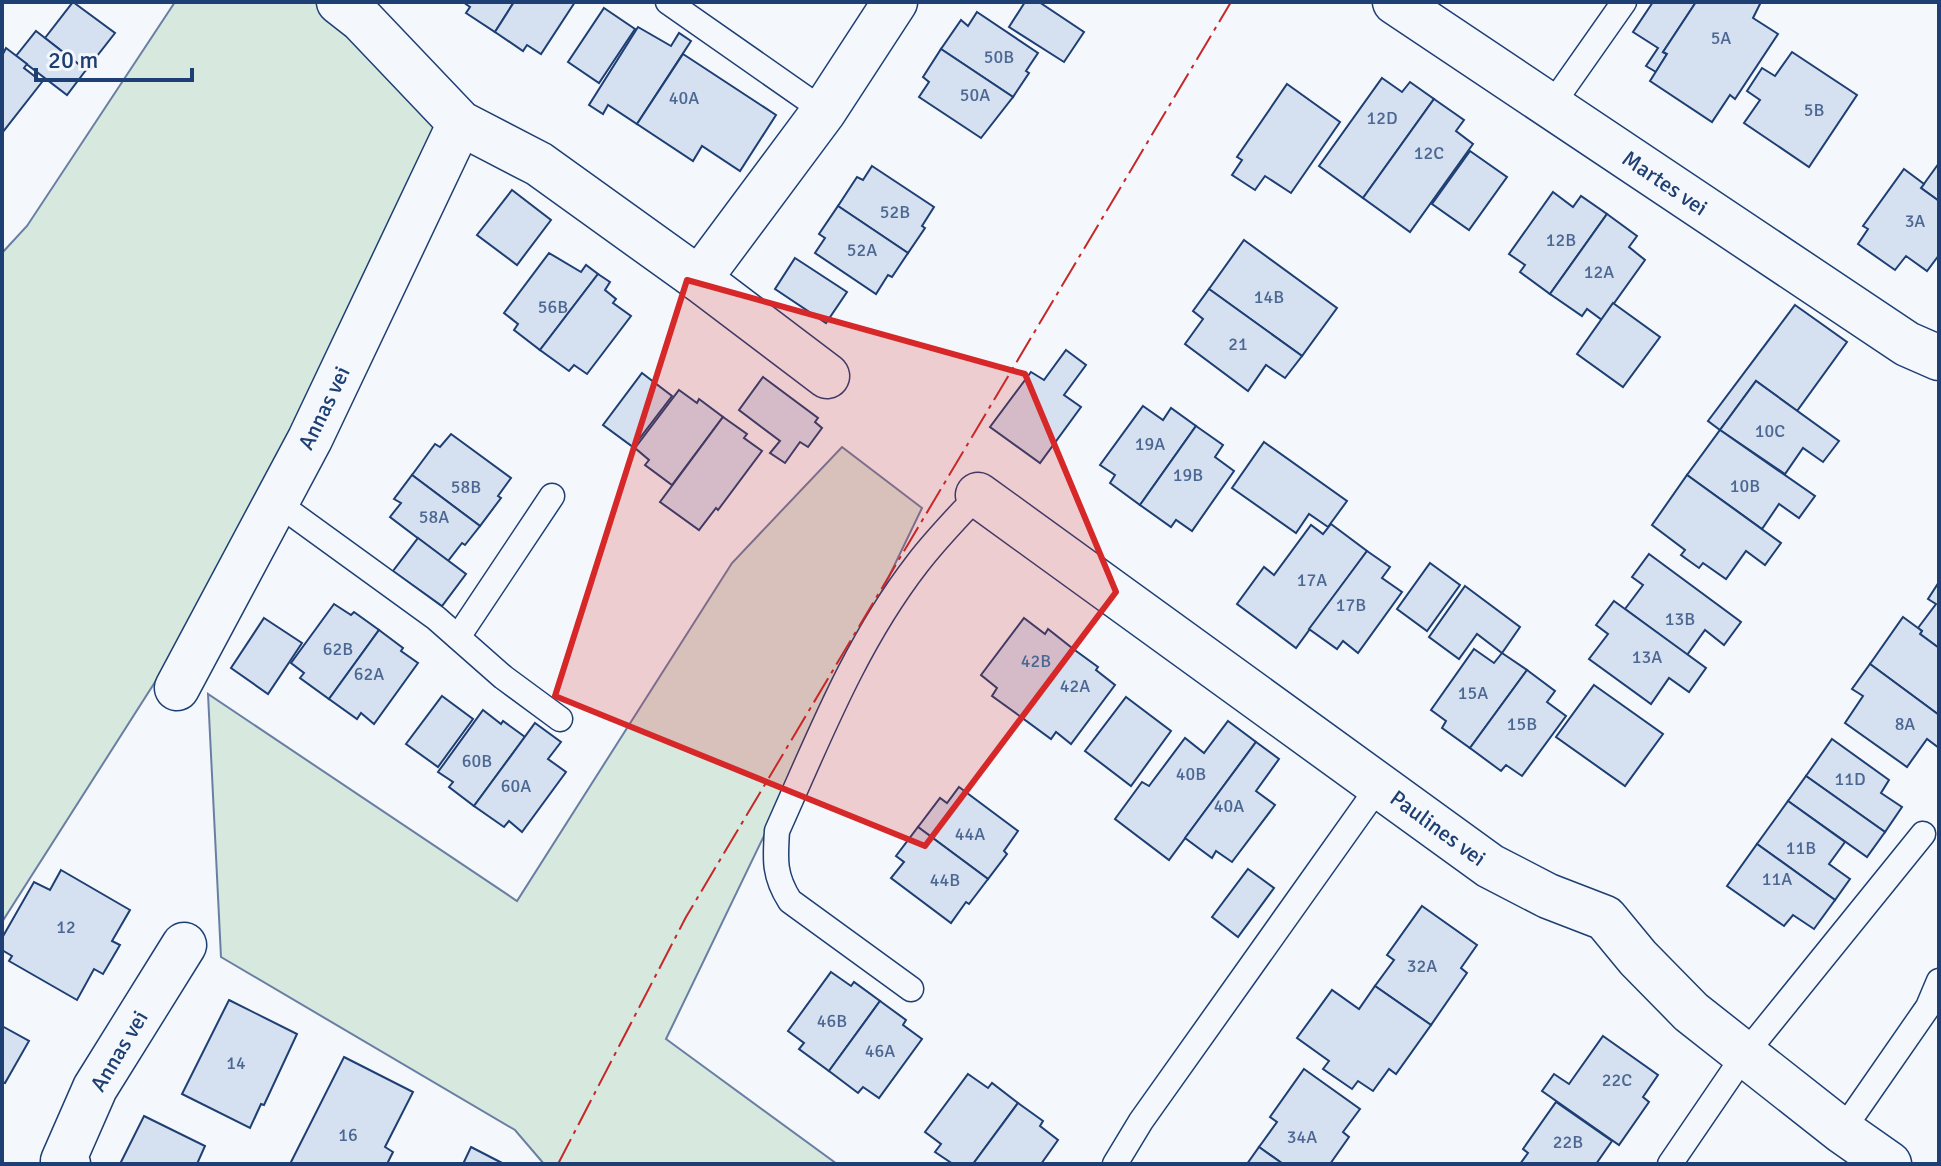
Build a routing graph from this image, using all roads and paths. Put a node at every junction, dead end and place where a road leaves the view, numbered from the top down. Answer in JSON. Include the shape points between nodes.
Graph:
{"nodes":[{"id":1,"x":339,"y":2,"type":"edge"},
{"id":2,"x":668,"y":2,"type":"edge"},
{"id":3,"x":895,"y":2,"type":"edge"},
{"id":4,"x":1395,"y":2,"type":"edge"},
{"id":5,"x":1624,"y":2,"type":"edge"},
{"id":6,"x":1551,"y":106,"type":"junction"},
{"id":7,"x":824,"y":111,"type":"junction"},
{"id":8,"x":460,"y":123,"type":"junction"},
{"id":9,"x":699,"y":279,"type":"junction"},
{"id":10,"x":1939,"y":358,"type":"edge"},
{"id":11,"x":827,"y":376,"type":"dead end"},
{"id":12,"x":978,"y":495,"type":"joint"},
{"id":13,"x":552,"y":496,"type":"dead end"},
{"id":14,"x":276,"y":502,"type":"junction"},
{"id":15,"x":458,"y":637,"type":"junction"},
{"id":16,"x":177,"y":688,"type":"dead end"},
{"id":17,"x":560,"y":719,"type":"dead end"},
{"id":18,"x":1379,"y":786,"type":"junction"},
{"id":19,"x":1923,"y":834,"type":"dead end"},
{"id":20,"x":184,"y":945,"type":"dead end"},
{"id":21,"x":1939,"y":981,"type":"edge"},
{"id":22,"x":911,"y":989,"type":"dead end"},
{"id":23,"x":1933,"y":1007,"type":"edge"},
{"id":24,"x":1745,"y":1054,"type":"junction"},
{"id":25,"x":1842,"y":1131,"type":"junction"},
{"id":26,"x":66,"y":1163,"type":"edge"},
{"id":27,"x":1115,"y":1164,"type":"edge"},
{"id":28,"x":1670,"y":1164,"type":"edge"},
{"id":29,"x":1889,"y":1164,"type":"edge"}],
"edges":[{"from":1,"to":8,"type":"street"},
{"from":2,"to":7,"type":"lane"},
{"from":3,"to":7,"type":"street"},
{"from":4,"to":6,"type":"street","name":"Martes vei"},
{"from":5,"to":6,"type":"lane"},
{"from":6,"to":10,"type":"street","name":"Martes vei","via":[[1907,344]]},
{"from":7,"to":9,"type":"street"},
{"from":8,"to":9,"type":"street","via":[[539,164]]},
{"from":8,"to":14,"type":"street","name":"Annas vei"},
{"from":9,"to":11,"type":"street"},
{"from":12,"to":18,"type":"street","name":"Paulines vei"},
{"from":12,"to":22,"type":"lane","via":[[917,565],[876,626],[841,689],[777,831],[779,883],[790,901]]},
{"from":13,"to":15,"type":"lane"},
{"from":14,"to":15,"type":"lane"},
{"from":14,"to":16,"type":"street","name":"Annas vei"},
{"from":15,"to":17,"type":"lane"},
{"from":18,"to":24,"type":"street","name":"Paulines vei","via":[[1490,866],[1605,918],[1691,1012]]},
{"from":18,"to":27,"type":"lane"},
{"from":19,"to":24,"type":"lane"},
{"from":20,"to":26,"type":"street","name":"Annas vei","via":[[95,1088]]},
{"from":21,"to":23,"type":"lane"},
{"from":23,"to":25,"type":"lane"},
{"from":24,"to":25,"type":"street","name":"Paulines vei"},
{"from":24,"to":28,"type":"lane"},
{"from":25,"to":29,"type":"street","name":"Paulines vei"}]}
